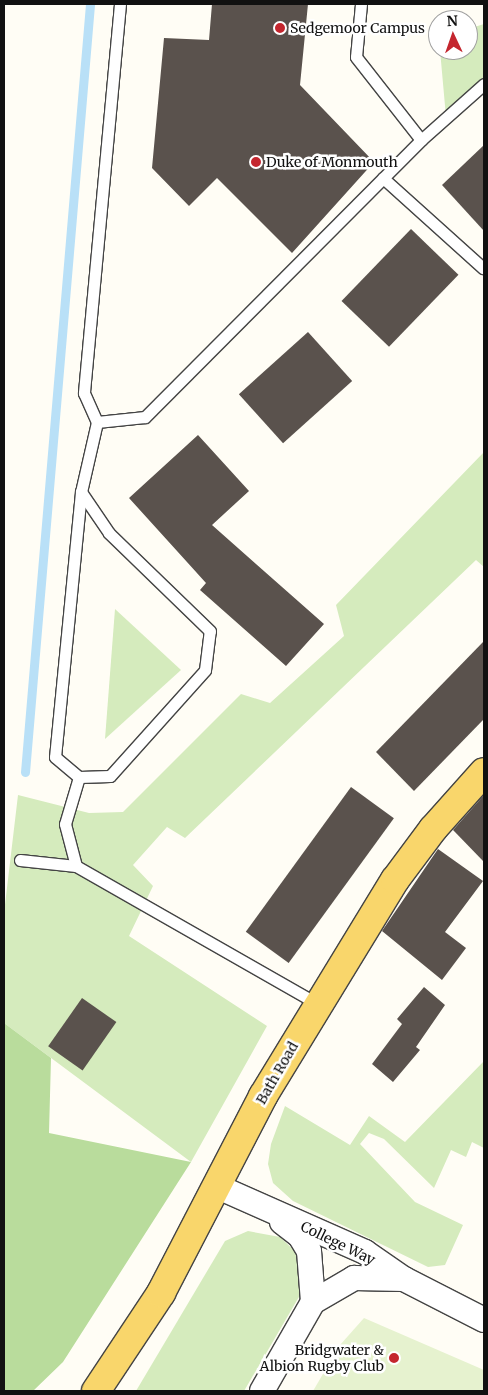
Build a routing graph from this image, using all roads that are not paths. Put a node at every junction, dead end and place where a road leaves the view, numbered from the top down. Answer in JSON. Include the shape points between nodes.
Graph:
{"nodes":[{"id":1,"x":120,"y":4,"type":"edge"},
{"id":2,"x":361,"y":4,"type":"edge"},
{"id":3,"x":484,"y":84,"type":"edge"},
{"id":4,"x":421,"y":140,"type":"junction"},
{"id":5,"x":383,"y":178,"type":"junction"},
{"id":6,"x":483,"y":268,"type":"edge"},
{"id":7,"x":97,"y":422,"type":"junction"},
{"id":8,"x":82,"y":492,"type":"junction"},
{"id":9,"x":484,"y":772,"type":"edge"},
{"id":10,"x":79,"y":777,"type":"junction"},
{"id":11,"x":20,"y":860,"type":"dead end"},
{"id":12,"x":76,"y":866,"type":"junction"},
{"id":13,"x":318,"y":1004,"type":"junction"},
{"id":14,"x":216,"y":1186,"type":"junction"},
{"id":15,"x":273,"y":1214,"type":"junction"},
{"id":16,"x":404,"y":1279,"type":"junction"},
{"id":17,"x":313,"y":1302,"type":"junction"},
{"id":18,"x":484,"y":1320,"type":"edge"},
{"id":19,"x":104,"y":1387,"type":"edge"},
{"id":20,"x":262,"y":1391,"type":"edge"}],
"edges":[{"from":1,"to":7,"type":"lane","via":[[84,393]]},
{"from":2,"to":4,"type":"lane","via":[[356,57]]},
{"from":3,"to":4,"type":"lane"},
{"from":4,"to":5,"type":"lane"},
{"from":5,"to":6,"type":"lane"},
{"from":5,"to":7,"type":"lane","via":[[145,417]]},
{"from":7,"to":8,"type":"lane"},
{"from":8,"to":10,"type":"lane","via":[[55,757]]},
{"from":8,"to":10,"type":"lane","via":[[109,533],[210,632],[205,670],[110,776]]},
{"from":9,"to":13,"type":"main road","name":"Bath Road","via":[[433,829],[395,880]]},
{"from":10,"to":12,"type":"lane","via":[[65,824]]},
{"from":11,"to":12,"type":"lane"},
{"from":12,"to":13,"type":"lane"},
{"from":13,"to":14,"type":"main road","name":"Bath Road","via":[[263,1096]]},
{"from":14,"to":15,"type":"street","name":"College Way"},
{"from":14,"to":19,"type":"main road","name":"Bath Road","via":[[161,1292]]},
{"from":15,"to":16,"type":"street","name":"College Way","via":[[365,1252]]},
{"from":15,"to":17,"type":"street","via":[[300,1236],[309,1251]]},
{"from":16,"to":17,"type":"street","via":[[354,1278]]},
{"from":16,"to":18,"type":"street","name":"College Way"},
{"from":17,"to":20,"type":"street"}]}
